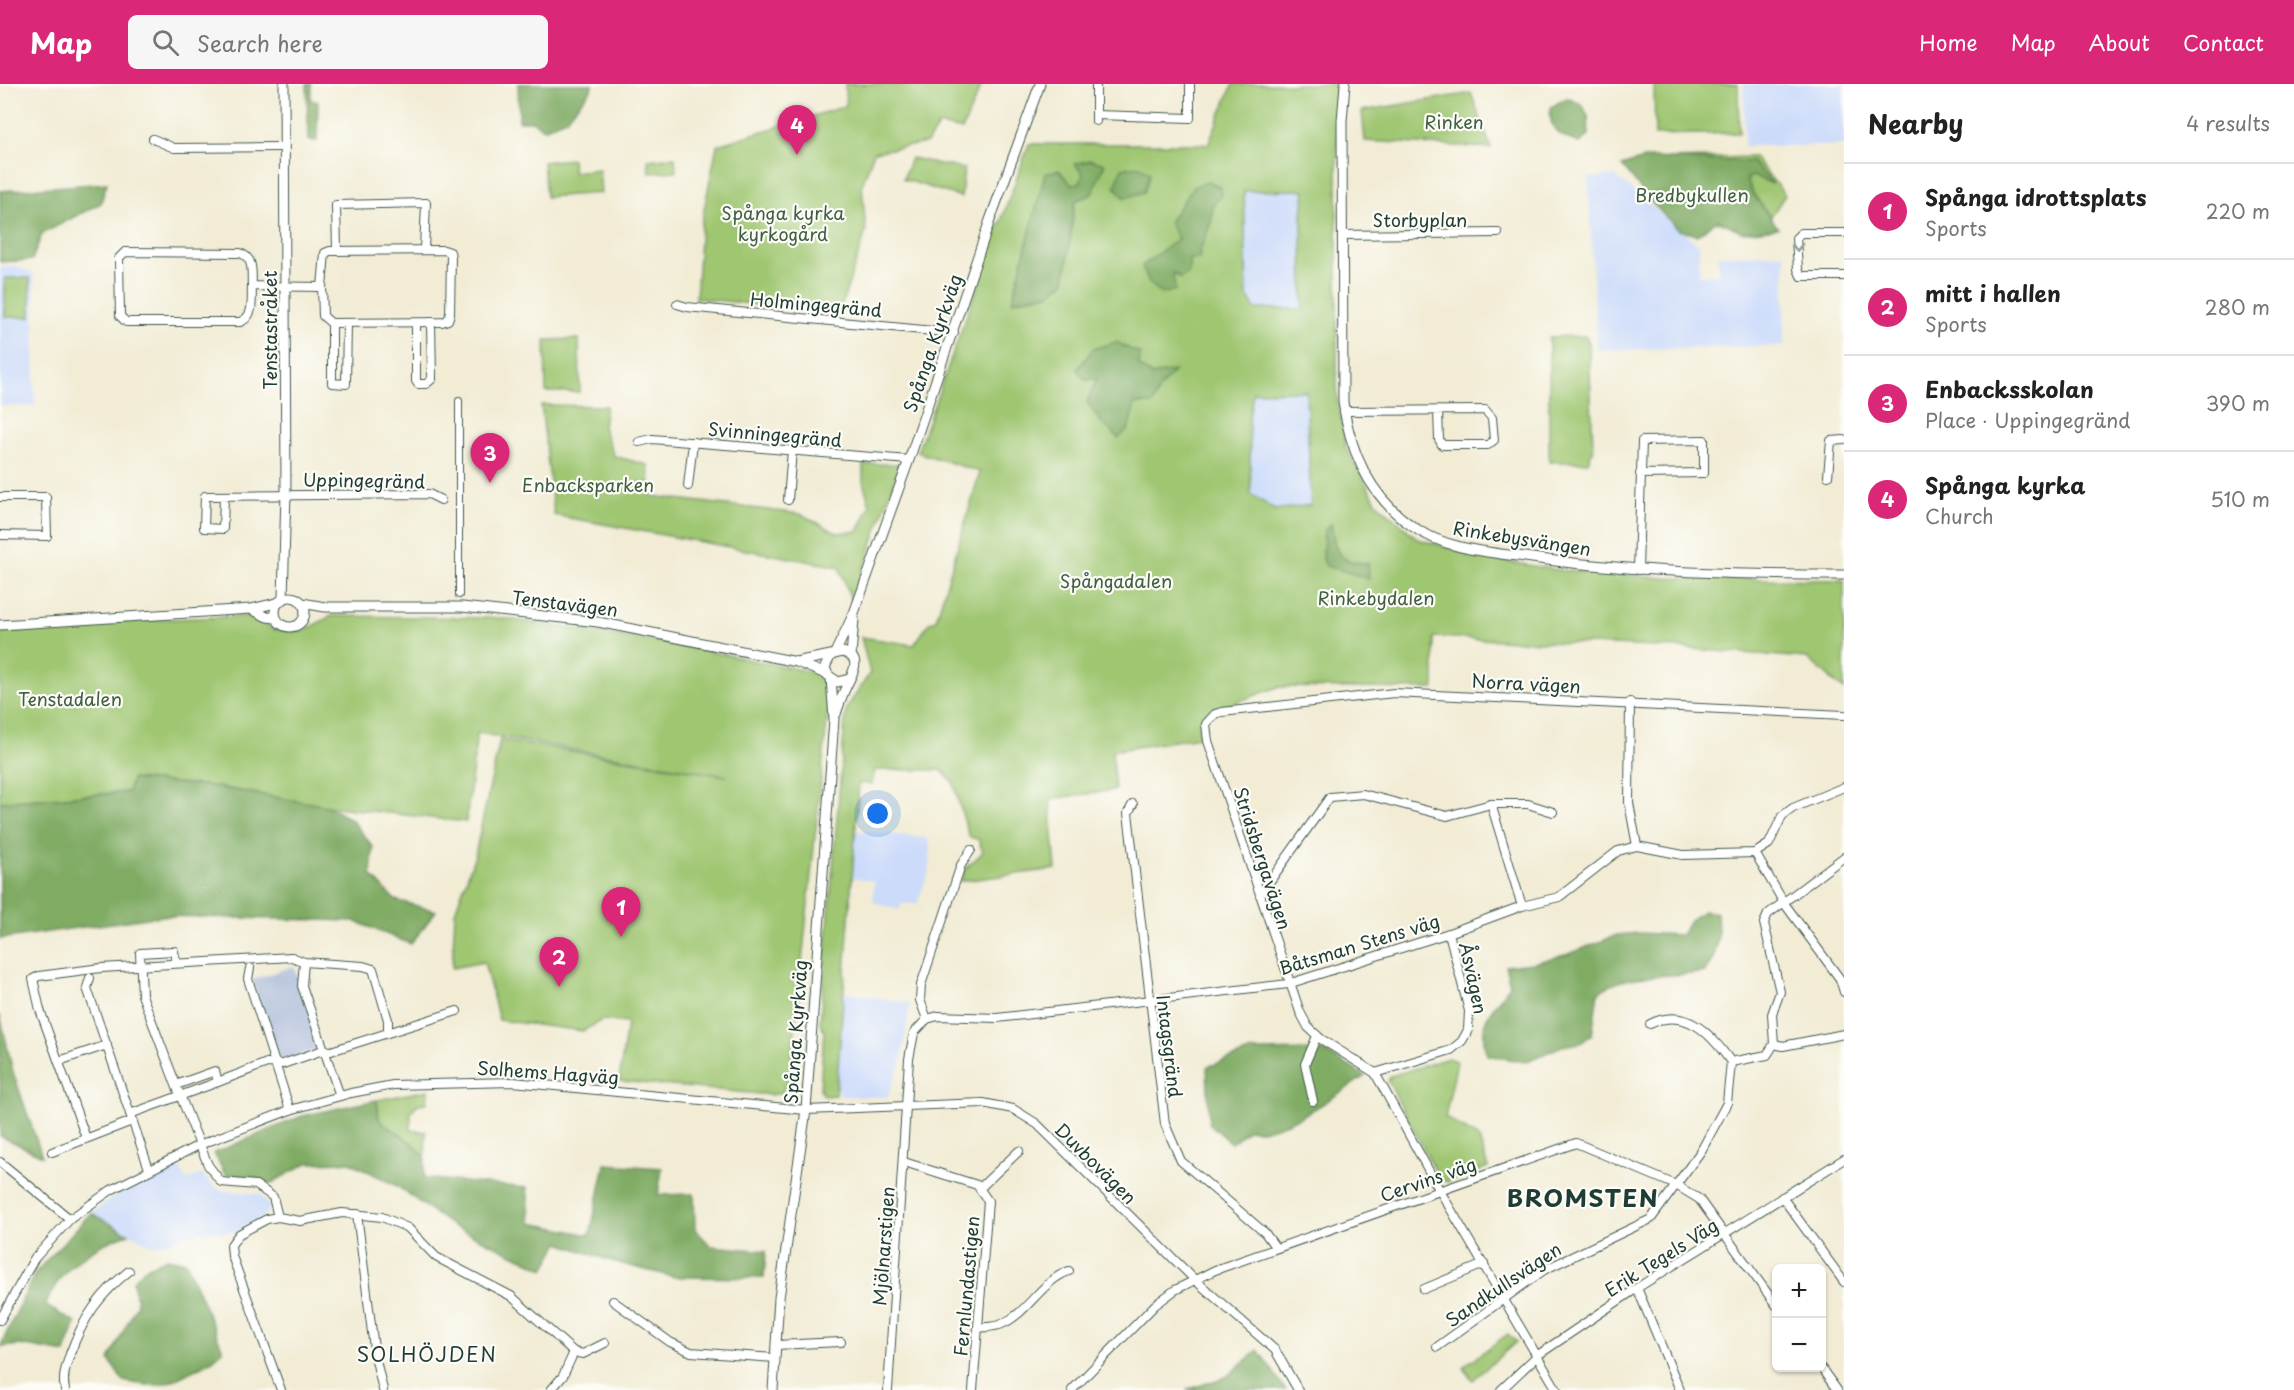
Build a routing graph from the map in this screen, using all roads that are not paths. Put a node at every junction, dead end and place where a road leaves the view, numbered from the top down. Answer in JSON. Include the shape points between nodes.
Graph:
{"nodes":[{"id":1,"x":284,"y":84,"type":"edge"},
{"id":2,"x":1040,"y":84,"type":"edge"},
{"id":3,"x":1096,"y":84,"type":"edge"},
{"id":4,"x":1190,"y":84,"type":"edge"},
{"id":5,"x":1344,"y":87,"type":"edge"},
{"id":6,"x":153,"y":139,"type":"dead end"},
{"id":7,"x":284,"y":147,"type":"junction"},
{"id":8,"x":1844,"y":233,"type":"edge"},
{"id":9,"x":1498,"y":234,"type":"dead end"},
{"id":10,"x":1342,"y":235,"type":"junction"},
{"id":11,"x":424,"y":250,"type":"junction"},
{"id":12,"x":337,"y":251,"type":"junction"},
{"id":13,"x":1844,"y":276,"type":"edge"},
{"id":14,"x":252,"y":286,"type":"junction"},
{"id":15,"x":322,"y":287,"type":"junction"},
{"id":16,"x":285,"y":288,"type":"junction"},
{"id":17,"x":676,"y":304,"type":"dead end"},
{"id":18,"x":431,"y":322,"type":"junction"},
{"id":19,"x":332,"y":323,"type":"junction"},
{"id":20,"x":347,"y":323,"type":"junction"},
{"id":21,"x":416,"y":323,"type":"junction"},
{"id":22,"x":954,"y":333,"type":"junction"},
{"id":23,"x":459,"y":401,"type":"dead end"},
{"id":24,"x":1344,"y":411,"type":"junction"},
{"id":25,"x":1438,"y":411,"type":"junction"},
{"id":26,"x":1844,"y":440,"type":"edge"},
{"id":27,"x":639,"y":442,"type":"dead end"},
{"id":28,"x":693,"y":442,"type":"junction"},
{"id":29,"x":792,"y":450,"type":"junction"},
{"id":30,"x":909,"y":460,"type":"junction"},
{"id":31,"x":1640,"y":474,"type":"junction"},
{"id":32,"x":1828,"y":476,"type":"dead end"},
{"id":33,"x":688,"y":486,"type":"dead end"},
{"id":34,"x":286,"y":493,"type":"junction"},
{"id":35,"x":224,"y":496,"type":"junction"},
{"id":36,"x":0,"y":497,"type":"edge"},
{"id":37,"x":441,"y":500,"type":"dead end"},
{"id":38,"x":788,"y":500,"type":"dead end"},
{"id":39,"x":0,"y":535,"type":"edge"},
{"id":40,"x":1638,"y":570,"type":"junction"},
{"id":41,"x":285,"y":575,"type":"junction"},
{"id":42,"x":1844,"y":575,"type":"edge"},
{"id":43,"x":459,"y":595,"type":"dead end"},
{"id":44,"x":281,"y":601,"type":"junction"},
{"id":45,"x":299,"y":601,"type":"junction"},
{"id":46,"x":325,"y":607,"type":"junction"},
{"id":47,"x":251,"y":609,"type":"junction"},
{"id":48,"x":854,"y":613,"type":"junction"},
{"id":49,"x":276,"y":618,"type":"junction"},
{"id":50,"x":304,"y":618,"type":"junction"},
{"id":51,"x":0,"y":625,"type":"edge"},
{"id":52,"x":833,"y":654,"type":"junction"},
{"id":53,"x":851,"y":656,"type":"junction"},
{"id":54,"x":797,"y":662,"type":"junction"},
{"id":55,"x":830,"y":677,"type":"junction"},
{"id":56,"x":849,"y":679,"type":"junction"},
{"id":57,"x":1630,"y":702,"type":"junction"},
{"id":58,"x":1844,"y":714,"type":"edge"},
{"id":59,"x":1210,"y":718,"type":"joint"},
{"id":60,"x":834,"y":719,"type":"junction"},
{"id":61,"x":1844,"y":788,"type":"edge"},
{"id":62,"x":1133,"y":804,"type":"dead end"},
{"id":63,"x":1491,"y":804,"type":"junction"},
{"id":64,"x":1553,"y":812,"type":"dead end"},
{"id":65,"x":1637,"y":846,"type":"junction"},
{"id":66,"x":971,"y":850,"type":"dead end"},
{"id":67,"x":1755,"y":853,"type":"junction"},
{"id":68,"x":1844,"y":857,"type":"edge"},
{"id":69,"x":1260,"y":896,"type":"junction"},
{"id":70,"x":1784,"y":903,"type":"junction"},
{"id":71,"x":1522,"y":906,"type":"junction"},
{"id":72,"x":1449,"y":933,"type":"junction"},
{"id":73,"x":304,"y":962,"type":"junction"},
{"id":74,"x":176,"y":963,"type":"junction"},
{"id":75,"x":140,"y":967,"type":"junction"},
{"id":76,"x":250,"y":968,"type":"dead end"},
{"id":77,"x":90,"y":978,"type":"dead end"},
{"id":78,"x":1842,"y":978,"type":"edge"},
{"id":79,"x":1288,"y":984,"type":"junction"},
{"id":80,"x":1844,"y":992,"type":"edge"},
{"id":81,"x":1149,"y":1000,"type":"junction"},
{"id":82,"x":457,"y":1011,"type":"dead end"},
{"id":83,"x":927,"y":1019,"type":"junction"},
{"id":84,"x":1650,"y":1024,"type":"dead end"},
{"id":85,"x":388,"y":1032,"type":"junction"},
{"id":86,"x":1844,"y":1034,"type":"edge"},
{"id":87,"x":1317,"y":1036,"type":"junction"},
{"id":88,"x":1774,"y":1044,"type":"junction"},
{"id":89,"x":106,"y":1045,"type":"junction"},
{"id":90,"x":323,"y":1050,"type":"junction"},
{"id":91,"x":59,"y":1061,"type":"junction"},
{"id":92,"x":1731,"y":1062,"type":"junction"},
{"id":93,"x":275,"y":1064,"type":"junction"},
{"id":94,"x":1376,"y":1073,"type":"junction"},
{"id":95,"x":218,"y":1082,"type":"junction"},
{"id":96,"x":176,"y":1085,"type":"junction"},
{"id":97,"x":179,"y":1096,"type":"junction"},
{"id":98,"x":340,"y":1096,"type":"junction"},
{"id":99,"x":1314,"y":1101,"type":"dead end"},
{"id":100,"x":907,"y":1104,"type":"junction"},
{"id":101,"x":290,"y":1110,"type":"junction"},
{"id":102,"x":806,"y":1110,"type":"junction"},
{"id":103,"x":131,"y":1117,"type":"junction"},
{"id":104,"x":87,"y":1137,"type":"junction"},
{"id":105,"x":199,"y":1145,"type":"junction"},
{"id":106,"x":1020,"y":1151,"type":"dead end"},
{"id":107,"x":52,"y":1152,"type":"dead end"},
{"id":108,"x":1844,"y":1159,"type":"edge"},
{"id":109,"x":0,"y":1162,"type":"edge"},
{"id":110,"x":904,"y":1162,"type":"junction"},
{"id":111,"x":149,"y":1169,"type":"junction"},
{"id":112,"x":1676,"y":1185,"type":"junction"},
{"id":113,"x":981,"y":1187,"type":"junction"},
{"id":114,"x":1440,"y":1191,"type":"junction"},
{"id":115,"x":1782,"y":1197,"type":"junction"},
{"id":116,"x":357,"y":1214,"type":"junction"},
{"id":117,"x":278,"y":1217,"type":"junction"},
{"id":118,"x":70,"y":1219,"type":"junction"},
{"id":119,"x":1725,"y":1234,"type":"junction"},
{"id":120,"x":1276,"y":1248,"type":"junction"},
{"id":121,"x":1485,"y":1264,"type":"junction"},
{"id":122,"x":129,"y":1271,"type":"dead end"},
{"id":123,"x":1070,"y":1271,"type":"dead end"},
{"id":124,"x":1195,"y":1280,"type":"junction"},
{"id":125,"x":1844,"y":1282,"type":"edge"},
{"id":126,"x":1637,"y":1288,"type":"junction"},
{"id":127,"x":1424,"y":1289,"type":"dead end"},
{"id":128,"x":1505,"y":1297,"type":"junction"},
{"id":129,"x":1772,"y":1299,"type":"edge"},
{"id":130,"x":613,"y":1301,"type":"dead end"},
{"id":131,"x":0,"y":1320,"type":"edge"},
{"id":132,"x":979,"y":1328,"type":"junction"},
{"id":133,"x":841,"y":1342,"type":"dead end"},
{"id":134,"x":605,"y":1343,"type":"dead end"},
{"id":135,"x":776,"y":1345,"type":"junction"},
{"id":136,"x":1437,"y":1347,"type":"dead end"},
{"id":137,"x":574,"y":1352,"type":"junction"},
{"id":138,"x":1538,"y":1355,"type":"junction"},
{"id":139,"x":775,"y":1358,"type":"junction"},
{"id":140,"x":1824,"y":1372,"type":"edge"},
{"id":141,"x":1844,"y":1387,"type":"edge"},
{"id":142,"x":65,"y":1390,"type":"edge"},
{"id":143,"x":281,"y":1390,"type":"edge"},
{"id":144,"x":383,"y":1390,"type":"edge"},
{"id":145,"x":551,"y":1390,"type":"edge"},
{"id":146,"x":773,"y":1390,"type":"edge"},
{"id":147,"x":888,"y":1390,"type":"edge"},
{"id":148,"x":973,"y":1390,"type":"edge"},
{"id":149,"x":1072,"y":1390,"type":"edge"},
{"id":150,"x":1298,"y":1390,"type":"edge"},
{"id":151,"x":1501,"y":1390,"type":"edge"},
{"id":152,"x":1557,"y":1390,"type":"edge"},
{"id":153,"x":1680,"y":1390,"type":"edge"},
{"id":154,"x":1838,"y":1390,"type":"edge"}],
"edges":[{"from":1,"to":7,"type":"street","name":"Tenstastråket"},
{"from":2,"to":22,"type":"street","name":"Spånga Kyrkväg"},
{"from":3,"to":4,"type":"street","via":[[1096,118],[1190,118]]},
{"from":5,"to":10,"type":"street","name":"Rinkebysvängen"},
{"from":6,"to":7,"type":"street","via":[[174,148]]},
{"from":7,"to":16,"type":"street","name":"Tenstastråket"},
{"from":8,"to":13,"type":"street","one_way":true,"via":[[1801,233],[1796,238],[1801,276]]},
{"from":9,"to":10,"type":"street","name":"Storbyplan"},
{"from":10,"to":24,"type":"street","name":"Rinkebysvängen"},
{"from":11,"to":12,"type":"street"},
{"from":11,"to":12,"type":"street","via":[[426,202],[336,205]]},
{"from":11,"to":18,"type":"street","via":[[444,250],[451,256],[450,314],[448,320]]},
{"from":12,"to":15,"type":"street","via":[[325,253]]},
{"from":14,"to":14,"type":"street","via":[[251,263],[240,253],[126,252],[120,258],[120,316],[126,322],[240,322],[251,313]]},
{"from":14,"to":16,"type":"street"},
{"from":15,"to":16,"type":"street"},
{"from":15,"to":19,"type":"street","via":[[323,316]]},
{"from":16,"to":34,"type":"street","name":"Tenstastråket"},
{"from":17,"to":22,"type":"street","name":"Holmingegränd"},
{"from":18,"to":21,"type":"street"},
{"from":18,"to":21,"type":"street","via":[[432,379],[426,384],[416,381]]},
{"from":19,"to":20,"type":"street"},
{"from":19,"to":20,"type":"street","via":[[332,383],[340,384],[346,384]]},
{"from":20,"to":21,"type":"street"},
{"from":22,"to":30,"type":"street","name":"Spånga Kyrkväg"},
{"from":23,"to":43,"type":"street"},
{"from":24,"to":25,"type":"street"},
{"from":24,"to":40,"type":"street","name":"Rinkebysvängen","via":[[1351,446],[1365,477],[1412,526],[1441,542],[1555,562]]},
{"from":25,"to":25,"type":"street","via":[[1485,410],[1492,418],[1494,440],[1488,445],[1442,444],[1438,439]]},
{"from":26,"to":32,"type":"street","via":[[1831,441]]},
{"from":27,"to":28,"type":"street","name":"Svinningegränd"},
{"from":28,"to":29,"type":"street","name":"Svinningegränd"},
{"from":28,"to":33,"type":"street"},
{"from":29,"to":30,"type":"street","name":"Svinningegränd"},
{"from":29,"to":38,"type":"street"},
{"from":30,"to":48,"type":"street","name":"Spånga Kyrkväg"},
{"from":31,"to":31,"type":"street","via":[[1642,441],[1704,440],[1704,473]]},
{"from":31,"to":40,"type":"street"},
{"from":34,"to":35,"type":"street","name":"Uppingegränd"},
{"from":34,"to":37,"type":"street","name":"Uppingegränd","via":[[429,494]]},
{"from":34,"to":41,"type":"street","name":"Tenstastråket"},
{"from":35,"to":35,"type":"street","via":[[223,529],[204,528],[205,496]]},
{"from":36,"to":39,"type":"street","via":[[46,497],[47,536]]},
{"from":40,"to":42,"type":"street","name":"Rinkebysvängen"},
{"from":41,"to":44,"type":"street","name":"Tenstastråket"},
{"from":41,"to":45,"type":"street","name":"Tenstastråket"},
{"from":44,"to":45,"type":"street"},
{"from":44,"to":47,"type":"street"},
{"from":44,"to":49,"type":"street"},
{"from":45,"to":46,"type":"street","name":"Tenstavägen"},
{"from":45,"to":50,"type":"street"},
{"from":46,"to":50,"type":"street","name":"Tenstavägen"},
{"from":46,"to":54,"type":"street","name":"Tenstavägen","via":[[462,607],[598,622]]},
{"from":47,"to":49,"type":"street"},
{"from":47,"to":51,"type":"street"},
{"from":48,"to":52,"type":"street","name":"Spånga Kyrkväg"},
{"from":48,"to":53,"type":"street","name":"Spånga Kyrkväg"},
{"from":49,"to":50,"type":"street","via":[[290,627]]},
{"from":52,"to":53,"type":"street","via":[[843,652]]},
{"from":52,"to":54,"type":"street","name":"Tenstavägen"},
{"from":52,"to":55,"type":"street","via":[[825,667]]},
{"from":53,"to":56,"type":"street","via":[[856,668]]},
{"from":54,"to":55,"type":"street","name":"Tenstavägen"},
{"from":55,"to":56,"type":"street","via":[[838,681]]},
{"from":55,"to":60,"type":"street","name":"Spånga Kyrkväg"},
{"from":56,"to":60,"type":"street","name":"Spånga Kyrkväg"},
{"from":57,"to":58,"type":"street","name":"Norra vägen"},
{"from":57,"to":59,"type":"street","name":"Norra vägen","via":[[1394,693],[1222,712]]},
{"from":57,"to":65,"type":"street","via":[[1629,803]]},
{"from":59,"to":69,"type":"street","name":"Stridsbergavägen","via":[[1208,741]]},
{"from":60,"to":102,"type":"street","name":"Spånga Kyrkväg"},
{"from":61,"to":67,"type":"street","via":[[1782,816],[1769,844]]},
{"from":62,"to":81,"type":"street","name":"Intagsgränd","via":[[1128,813]]},
{"from":63,"to":64,"type":"street","via":[[1528,804]]},
{"from":63,"to":69,"type":"street","via":[[1447,816],[1363,794],[1330,797]]},
{"from":63,"to":71,"type":"street"},
{"from":65,"to":67,"type":"street","via":[[1683,855]]},
{"from":65,"to":71,"type":"street","name":"Båtsman Stens väg","via":[[1618,851],[1559,897]]},
{"from":66,"to":83,"type":"street","via":[[962,865],[921,985],[920,1000]]},
{"from":67,"to":70,"type":"street"},
{"from":68,"to":70,"type":"street"},
{"from":69,"to":79,"type":"street","name":"Stridsbergavägen"},
{"from":70,"to":78,"type":"street"},
{"from":70,"to":88,"type":"street","via":[[1768,914],[1764,923],[1780,992],[1772,1014]]},
{"from":71,"to":72,"type":"street","name":"Båtsman Stens väg"},
{"from":72,"to":79,"type":"street","name":"Båtsman Stens väg"},
{"from":72,"to":94,"type":"street","name":"Åsvägen","via":[[1469,1011],[1468,1030],[1451,1050]]},
{"from":73,"to":74,"type":"street","via":[[292,957]]},
{"from":73,"to":85,"type":"street","via":[[373,969]]},
{"from":73,"to":90,"type":"street","via":[[302,986]]},
{"from":74,"to":75,"type":"street"},
{"from":74,"to":75,"type":"street","via":[[174,951],[140,952]]},
{"from":75,"to":91,"type":"street","via":[[101,968],[33,979]]},
{"from":75,"to":96,"type":"street","via":[[142,995]]},
{"from":76,"to":93,"type":"street","via":[[248,979]]},
{"from":77,"to":89,"type":"street","via":[[87,988]]},
{"from":78,"to":80,"type":"street"},
{"from":79,"to":81,"type":"street","name":"Båtsman Stens väg"},
{"from":79,"to":87,"type":"street","name":"Stridsbergavägen","via":[[1304,1020]]},
{"from":81,"to":83,"type":"street","name":"Båtsman Stens väg","via":[[998,1018]]},
{"from":81,"to":120,"type":"street","name":"Intagsgränd","via":[[1165,1124],[1180,1161],[1265,1233]]},
{"from":82,"to":85,"type":"street"},
{"from":83,"to":100,"type":"street","via":[[914,1034],[910,1046]]},
{"from":84,"to":92,"type":"street","via":[[1663,1018],[1689,1022],[1719,1045]]},
{"from":85,"to":90,"type":"street","via":[[331,1051]]},
{"from":86,"to":88,"type":"street","via":[[1783,1046]]},
{"from":87,"to":94,"type":"street","name":"Stridsbergavägen"},
{"from":87,"to":99,"type":"street","via":[[1305,1064]]},
{"from":88,"to":92,"type":"street","via":[[1767,1054]]},
{"from":89,"to":91,"type":"street"},
{"from":89,"to":103,"type":"street"},
{"from":90,"to":93,"type":"street"},
{"from":90,"to":98,"type":"street"},
{"from":91,"to":104,"type":"street"},
{"from":92,"to":112,"type":"street","name":"Sandkullsvägen","via":[[1727,1103],[1701,1151]]},
{"from":93,"to":95,"type":"street","via":[[267,1063]]},
{"from":93,"to":101,"type":"street"},
{"from":94,"to":114,"type":"street","name":"Stridsbergavägen"},
{"from":95,"to":96,"type":"street","via":[[215,1071]]},
{"from":95,"to":97,"type":"street"},
{"from":96,"to":97,"type":"street"},
{"from":97,"to":103,"type":"street"},
{"from":97,"to":105,"type":"street"},
{"from":98,"to":101,"type":"street","name":"Solhems Hagväg"},
{"from":98,"to":102,"type":"street","name":"Solhems Hagväg","via":[[393,1085],[513,1082]]},
{"from":100,"to":102,"type":"street","name":"Duvbovägen"},
{"from":100,"to":110,"type":"street","name":"Mjölnarstigen"},
{"from":100,"to":124,"type":"street","name":"Duvbovägen","via":[[983,1103],[1013,1109],[1036,1124]]},
{"from":101,"to":105,"type":"street","name":"Solhems Hagväg"},
{"from":102,"to":135,"type":"street","name":"Spånga Kyrkväg"},
{"from":103,"to":104,"type":"street"},
{"from":103,"to":111,"type":"street"},
{"from":104,"to":107,"type":"street"},
{"from":105,"to":111,"type":"street","name":"Solhems Hagväg"},
{"from":105,"to":117,"type":"street","via":[[221,1182],[256,1185],[273,1197]]},
{"from":106,"to":113,"type":"street"},
{"from":108,"to":115,"type":"street","name":"Erik Tegels Väg"},
{"from":109,"to":118,"type":"street"},
{"from":110,"to":113,"type":"street"},
{"from":110,"to":147,"type":"street","name":"Mjölnarstigen"},
{"from":111,"to":118,"type":"street","name":"Solhems Hagväg"},
{"from":112,"to":114,"type":"street","name":"Cervins väg","via":[[1576,1143]]},
{"from":112,"to":119,"type":"street","name":"Cervins väg","via":[[1699,1199]]},
{"from":112,"to":128,"type":"street","name":"Sandkullsvägen","via":[[1651,1219],[1552,1266]]},
{"from":113,"to":132,"type":"street","name":"Fernlundastigen","via":[[988,1201]]},
{"from":114,"to":120,"type":"street","name":"Cervins väg"},
{"from":114,"to":121,"type":"street","name":"Stridsbergavägen"},
{"from":115,"to":119,"type":"street","name":"Erik Tegels Väg"},
{"from":115,"to":125,"type":"street"},
{"from":116,"to":117,"type":"street","via":[[300,1221]]},
{"from":116,"to":137,"type":"street","via":[[382,1217],[408,1228],[436,1257],[511,1296]]},
{"from":116,"to":144,"type":"street"},
{"from":117,"to":143,"type":"street","via":[[240,1234],[231,1245]]},
{"from":118,"to":131,"type":"street","name":"Solhems Hagväg","via":[[34,1259]]},
{"from":119,"to":126,"type":"street","name":"Erik Tegels Väg"},
{"from":119,"to":129,"type":"street","name":"Cervins väg"},
{"from":120,"to":124,"type":"street","name":"Cervins väg"},
{"from":121,"to":127,"type":"street"},
{"from":121,"to":128,"type":"street","name":"Stridsbergavägen"},
{"from":122,"to":142,"type":"street","via":[[106,1289],[79,1329],[64,1374]]},
{"from":123,"to":132,"type":"street","via":[[1055,1276],[1012,1319],[1000,1326]]},
{"from":124,"to":149,"type":"street","name":"Cervins väg","via":[[1155,1305]]},
{"from":124,"to":150,"type":"street","name":"Duvbovägen","via":[[1275,1350]]},
{"from":126,"to":138,"type":"street","name":"Erik Tegels Väg"},
{"from":126,"to":153,"type":"street"},
{"from":128,"to":136,"type":"street","name":"Sandkullsvägen"},
{"from":128,"to":138,"type":"street","name":"Stridsbergavägen"},
{"from":130,"to":139,"type":"street","via":[[670,1342],[691,1352]]},
{"from":132,"to":148,"type":"street","name":"Fernlundastigen"},
{"from":133,"to":135,"type":"street"},
{"from":134,"to":137,"type":"street","via":[[583,1354]]},
{"from":135,"to":139,"type":"street","name":"Spånga Kyrkväg"},
{"from":137,"to":145,"type":"street","via":[[563,1376]]},
{"from":138,"to":151,"type":"street","name":"Erik Tegels Väg"},
{"from":138,"to":152,"type":"street","name":"Stridsbergavägen"},
{"from":139,"to":146,"type":"street","name":"Spånga Kyrkväg"},
{"from":140,"to":154,"type":"street"},
{"from":141,"to":154,"type":"street"}]}
